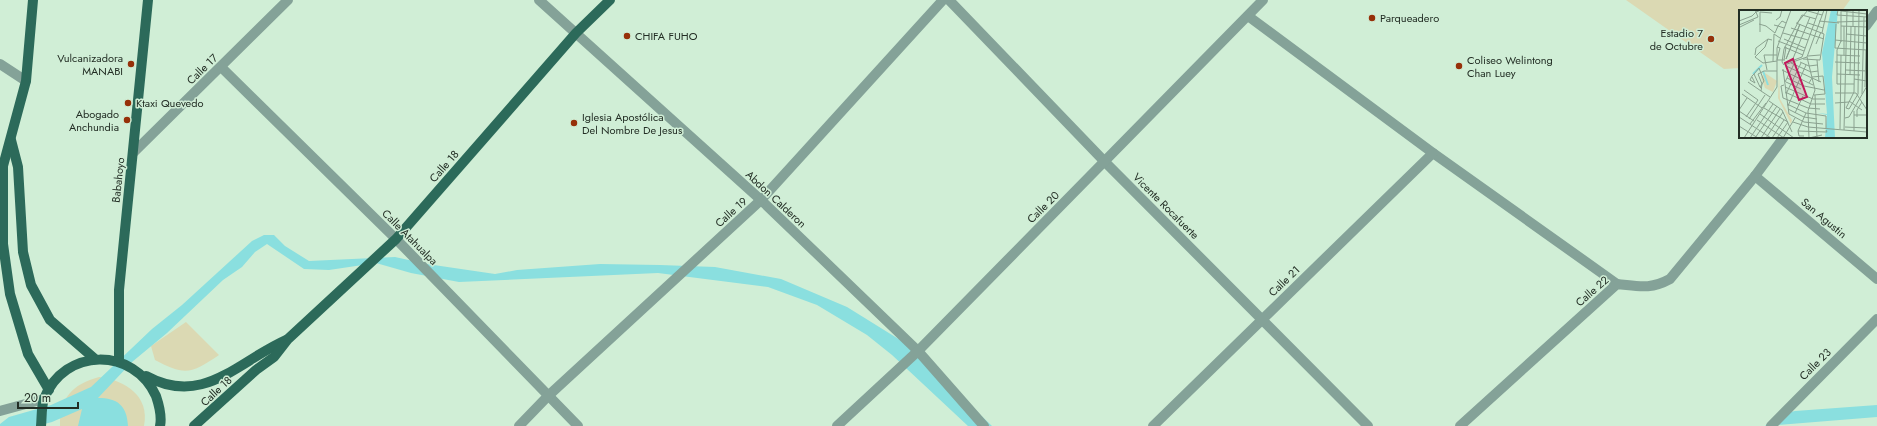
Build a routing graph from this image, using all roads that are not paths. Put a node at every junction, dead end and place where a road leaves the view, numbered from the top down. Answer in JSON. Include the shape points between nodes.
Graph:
{"nodes":[{"id":1,"x":33,"y":0,"type":"edge"},
{"id":2,"x":148,"y":0,"type":"edge"},
{"id":3,"x":288,"y":0,"type":"edge"},
{"id":4,"x":539,"y":0,"type":"edge"},
{"id":5,"x":610,"y":0,"type":"edge"},
{"id":6,"x":943,"y":0,"type":"edge"},
{"id":7,"x":949,"y":0,"type":"edge"},
{"id":8,"x":1263,"y":0,"type":"edge"},
{"id":9,"x":1877,"y":11,"type":"edge"},
{"id":10,"x":1248,"y":16,"type":"junction"},
{"id":11,"x":1867,"y":25,"type":"edge"},
{"id":12,"x":576,"y":33,"type":"junction"},
{"id":13,"x":0,"y":64,"type":"edge"},
{"id":14,"x":221,"y":67,"type":"junction"},
{"id":15,"x":26,"y":81,"type":"junction"},
{"id":16,"x":1783,"y":138,"type":"edge"},
{"id":17,"x":11,"y":140,"type":"junction"},
{"id":18,"x":1433,"y":153,"type":"junction"},
{"id":19,"x":133,"y":154,"type":"junction"},
{"id":20,"x":1105,"y":162,"type":"junction"},
{"id":21,"x":1755,"y":176,"type":"junction"},
{"id":22,"x":761,"y":200,"type":"junction"},
{"id":23,"x":396,"y":239,"type":"junction"},
{"id":24,"x":1877,"y":279,"type":"edge"},
{"id":25,"x":1617,"y":284,"type":"junction"},
{"id":26,"x":1877,"y":319,"type":"edge"},
{"id":27,"x":1262,"y":320,"type":"junction"},
{"id":28,"x":288,"y":339,"type":"junction"},
{"id":29,"x":918,"y":351,"type":"junction"},
{"id":30,"x":95,"y":360,"type":"junction"},
{"id":31,"x":119,"y":362,"type":"junction"},
{"id":32,"x":137,"y":371,"type":"junction"},
{"id":33,"x":49,"y":390,"type":"junction"},
{"id":34,"x":548,"y":396,"type":"junction"},
{"id":35,"x":44,"y":399,"type":"junction"},
{"id":36,"x":0,"y":410,"type":"edge"},
{"id":37,"x":41,"y":426,"type":"edge"},
{"id":38,"x":160,"y":426,"type":"edge"},
{"id":39,"x":194,"y":426,"type":"edge"},
{"id":40,"x":519,"y":426,"type":"edge"},
{"id":41,"x":578,"y":426,"type":"edge"},
{"id":42,"x":837,"y":426,"type":"edge"},
{"id":43,"x":984,"y":426,"type":"edge"},
{"id":44,"x":1153,"y":426,"type":"edge"},
{"id":45,"x":1368,"y":426,"type":"edge"},
{"id":46,"x":1460,"y":426,"type":"edge"},
{"id":47,"x":1771,"y":426,"type":"edge"}],
"edges":[{"from":1,"to":15,"type":"main road"},
{"from":2,"to":19,"type":"main road","name":"Babahoyo"},
{"from":3,"to":14,"type":"street","name":"Calle 17"},
{"from":4,"to":12,"type":"street","name":"Abdon Calderon"},
{"from":5,"to":12,"type":"main road","name":"Calle 18"},
{"from":6,"to":22,"type":"street","name":"Calle 19"},
{"from":7,"to":20,"type":"street","name":"Vicente Rocafuerte"},
{"from":8,"to":10,"type":"street","name":"Calle 20"},
{"from":9,"to":11,"type":"street"},
{"from":10,"to":18,"type":"street"},
{"from":10,"to":20,"type":"street","name":"Calle 20"},
{"from":12,"to":22,"type":"street","name":"Abdon Calderon"},
{"from":12,"to":23,"type":"main road","name":"Calle 18"},
{"from":13,"to":15,"type":"street"},
{"from":14,"to":19,"type":"street","name":"Calle 17"},
{"from":14,"to":23,"type":"street","name":"Calle Atahualpa"},
{"from":15,"to":17,"type":"main road"},
{"from":16,"to":21,"type":"street","name":"Calle 22"},
{"from":17,"to":30,"type":"main road","via":[[18,167],[23,252],[31,285],[50,320]]},
{"from":17,"to":33,"type":"main road","via":[[3,166],[2,217],[6,270],[10,294],[28,354]]},
{"from":18,"to":25,"type":"street"},
{"from":18,"to":27,"type":"street","name":"Calle 21"},
{"from":19,"to":31,"type":"main road","name":"Babahoyo","via":[[119,290]]},
{"from":20,"to":27,"type":"street","name":"Vicente Rocafuerte"},
{"from":20,"to":29,"type":"street","name":"Calle 20"},
{"from":21,"to":24,"type":"street","name":"San Agustin"},
{"from":21,"to":25,"type":"street","name":"Calle 22","via":[[1670,279],[1650,287]]},
{"from":22,"to":29,"type":"street","name":"Abdon Calderon"},
{"from":22,"to":34,"type":"street","name":"Calle 19"},
{"from":23,"to":28,"type":"main road","name":"Calle 18"},
{"from":23,"to":34,"type":"street","name":"Calle Atahualpa"},
{"from":25,"to":46,"type":"street","name":"Calle 22"},
{"from":26,"to":47,"type":"street","name":"Calle 23"},
{"from":27,"to":44,"type":"street","name":"Calle 21"},
{"from":27,"to":45,"type":"street","name":"Vicente Rocafuerte"},
{"from":28,"to":32,"type":"main road","name":"Calle 18","via":[[267,348],[209,383],[192,387],[158,383]]},
{"from":28,"to":39,"type":"main road","name":"Calle 18","via":[[274,356]]},
{"from":29,"to":42,"type":"street","name":"Calle 20"},
{"from":29,"to":43,"type":"street","name":"Abdon Calderon"},
{"from":30,"to":31,"type":"main road"},
{"from":30,"to":33,"type":"main road","via":[[77,364],[61,375]]},
{"from":31,"to":32,"type":"main road","name":"Calle 18"},
{"from":32,"to":38,"type":"main road","via":[[151,386],[159,403]]},
{"from":33,"to":35,"type":"main road"},
{"from":34,"to":40,"type":"street","name":"Calle 19"},
{"from":34,"to":41,"type":"street","name":"Calle Atahualpa"},
{"from":35,"to":36,"type":"street"},
{"from":35,"to":37,"type":"main road"}]}
